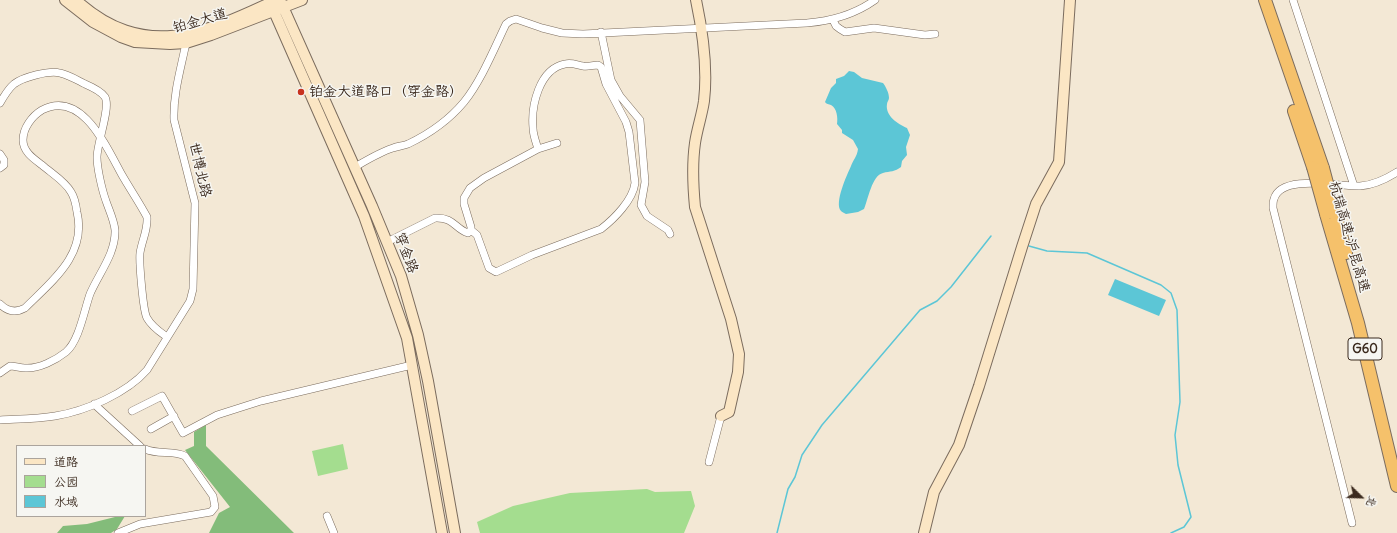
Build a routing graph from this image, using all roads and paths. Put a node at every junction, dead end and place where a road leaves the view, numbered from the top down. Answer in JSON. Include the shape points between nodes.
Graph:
{"nodes":[{"id":1,"x":65,"y":0,"type":"edge"},
{"id":2,"x":76,"y":0,"type":"edge"},
{"id":3,"x":302,"y":0,"type":"edge"},
{"id":4,"x":690,"y":0,"type":"edge"},
{"id":5,"x":696,"y":0,"type":"edge"},
{"id":6,"x":875,"y":0,"type":"edge"},
{"id":7,"x":1070,"y":0,"type":"edge"},
{"id":8,"x":1258,"y":0,"type":"edge"},
{"id":9,"x":1265,"y":0,"type":"edge"},
{"id":10,"x":1293,"y":0,"type":"edge"},
{"id":11,"x":276,"y":3,"type":"edge"},
{"id":12,"x":834,"y":20,"type":"junction"},
{"id":13,"x":698,"y":28,"type":"junction"},
{"id":14,"x":601,"y":32,"type":"junction"},
{"id":15,"x":935,"y":34,"type":"dead end"},
{"id":16,"x":186,"y":43,"type":"junction"},
{"id":17,"x":0,"y":103,"type":"edge"},
{"id":18,"x":100,"y":136,"type":"junction"},
{"id":19,"x":557,"y":143,"type":"dead end"},
{"id":20,"x":538,"y":149,"type":"junction"},
{"id":21,"x":0,"y":154,"type":"edge"},
{"id":22,"x":354,"y":166,"type":"junction"},
{"id":23,"x":0,"y":168,"type":"edge"},
{"id":24,"x":1318,"y":168,"type":"junction"},
{"id":25,"x":1397,"y":172,"type":"edge"},
{"id":26,"x":1354,"y":186,"type":"junction"},
{"id":27,"x":1331,"y":216,"type":"junction"},
{"id":28,"x":471,"y":230,"type":"junction"},
{"id":29,"x":670,"y":234,"type":"dead end"},
{"id":30,"x":387,"y":242,"type":"junction"},
{"id":31,"x":0,"y":304,"type":"edge"},
{"id":32,"x":167,"y":338,"type":"junction"},
{"id":33,"x":412,"y":365,"type":"junction"},
{"id":34,"x":0,"y":373,"type":"edge"},
{"id":35,"x":94,"y":404,"type":"junction"},
{"id":36,"x":132,"y":412,"type":"dead end"},
{"id":37,"x":174,"y":416,"type":"junction"},
{"id":38,"x":721,"y":416,"type":"joint"},
{"id":39,"x":0,"y":420,"type":"edge"},
{"id":40,"x":151,"y":429,"type":"dead end"},
{"id":41,"x":139,"y":445,"type":"edge"},
{"id":42,"x":146,"y":449,"type":"edge"},
{"id":43,"x":1397,"y":458,"type":"edge"},
{"id":44,"x":709,"y":462,"type":"dead end"},
{"id":45,"x":1397,"y":486,"type":"edge"},
{"id":46,"x":327,"y":516,"type":"dead end"},
{"id":47,"x":1352,"y":524,"type":"dead end"},
{"id":48,"x":118,"y":533,"type":"edge"},
{"id":49,"x":334,"y":533,"type":"edge"},
{"id":50,"x":442,"y":533,"type":"edge"},
{"id":51,"x":455,"y":533,"type":"edge"},
{"id":52,"x":924,"y":533,"type":"edge"}],
"edges":[{"from":1,"to":16,"type":"main road","name":"铂金大道","via":[[94,22],[135,42]]},
{"from":2,"to":11,"type":"main road","name":"铂金大道","via":[[97,17],[122,30],[154,36],[195,32]]},
{"from":3,"to":11,"type":"main road","name":"铂金大道"},
{"from":4,"to":13,"type":"main road"},
{"from":5,"to":13,"type":"main road"},
{"from":6,"to":12,"type":"street","via":[[849,15]]},
{"from":7,"to":52,"type":"main road","via":[[1059,162],[1036,204],[961,440],[934,492]]},
{"from":8,"to":24,"type":"highway","name":"杭瑞高速;沪昆高速","number":"G60"},
{"from":9,"to":24,"type":"highway","name":"杭瑞高速;沪昆高速","number":"G60"},
{"from":10,"to":26,"type":"street"},
{"from":11,"to":16,"type":"main road","name":"铂金大道","via":[[211,35]]},
{"from":11,"to":22,"type":"main road","name":"穿金路"},
{"from":11,"to":33,"type":"main road","name":"穿金路","via":[[364,216],[407,338]]},
{"from":12,"to":13,"type":"street"},
{"from":12,"to":15,"type":"street","via":[[836,26],[845,32],[874,28],[930,36]]},
{"from":13,"to":14,"type":"street"},
{"from":13,"to":38,"type":"main road","via":[[698,100],[689,142],[687,189],[689,208],[726,321],[733,354],[732,371]]},
{"from":14,"to":22,"type":"street","via":[[562,33],[522,20],[510,21],[464,102],[452,114],[440,125],[406,145],[392,148]]},
{"from":14,"to":29,"type":"street","via":[[612,80],[620,96],[640,120],[645,182],[641,205],[646,216]]},
{"from":16,"to":32,"type":"street","name":"世博北路","via":[[173,112],[195,203],[193,289],[190,301]]},
{"from":17,"to":18,"type":"street","via":[[9,89],[20,80],[45,73],[60,73],[105,97],[103,130]]},
{"from":18,"to":31,"type":"street","via":[[83,115],[61,106],[43,110],[29,123],[22,140],[25,150],[71,191],[80,232],[77,246],[64,269],[25,308],[18,312],[11,311]]},
{"from":18,"to":32,"type":"street","via":[[147,217],[148,225],[140,254],[146,317]]},
{"from":18,"to":34,"type":"street","via":[[97,159],[105,199],[115,227],[115,240],[91,294],[76,339],[72,347],[56,359],[32,368],[10,366]]},
{"from":19,"to":20,"type":"street"},
{"from":20,"to":28,"type":"street","via":[[470,188],[464,198],[464,204]]},
{"from":20,"to":28,"type":"street","via":[[532,117],[543,80],[551,69],[565,63],[598,65],[602,67],[606,84],[629,132],[634,190],[601,229],[532,255],[496,272],[489,268],[477,235]]},
{"from":21,"to":23,"type":"street","via":[[4,164]]},
{"from":22,"to":30,"type":"main road","name":"穿金路"},
{"from":24,"to":27,"type":"highway","name":"杭瑞高速;沪昆高速","number":"G60","bridge":true},
{"from":25,"to":26,"type":"street","via":[[1366,185]]},
{"from":26,"to":47,"type":"street","via":[[1310,182],[1294,184],[1279,191],[1274,198],[1273,208]]},
{"from":27,"to":43,"type":"highway","name":"杭瑞高速;沪昆高速","number":"G60"},
{"from":27,"to":45,"type":"highway","name":"杭瑞高速;沪昆高速","number":"G60"},
{"from":28,"to":30,"type":"street","via":[[464,231],[448,220],[435,218]]},
{"from":30,"to":51,"type":"main road","name":"穿金路","via":[[401,276],[425,366]]},
{"from":32,"to":35,"type":"street","name":"世博北路","via":[[139,378]]},
{"from":33,"to":37,"type":"street","via":[[261,401],[216,415],[183,433]]},
{"from":33,"to":50,"type":"main road","name":"穿金路"},
{"from":35,"to":39,"type":"street","name":"世博北路","via":[[56,416]]},
{"from":35,"to":41,"type":"street"},
{"from":36,"to":37,"type":"street","via":[[162,396]]},
{"from":37,"to":40,"type":"street"},
{"from":38,"to":44,"type":"street"},
{"from":42,"to":48,"type":"street","via":[[180,453],[185,456],[213,496],[215,507],[211,512],[140,524]]},
{"from":46,"to":49,"type":"street"}]}
